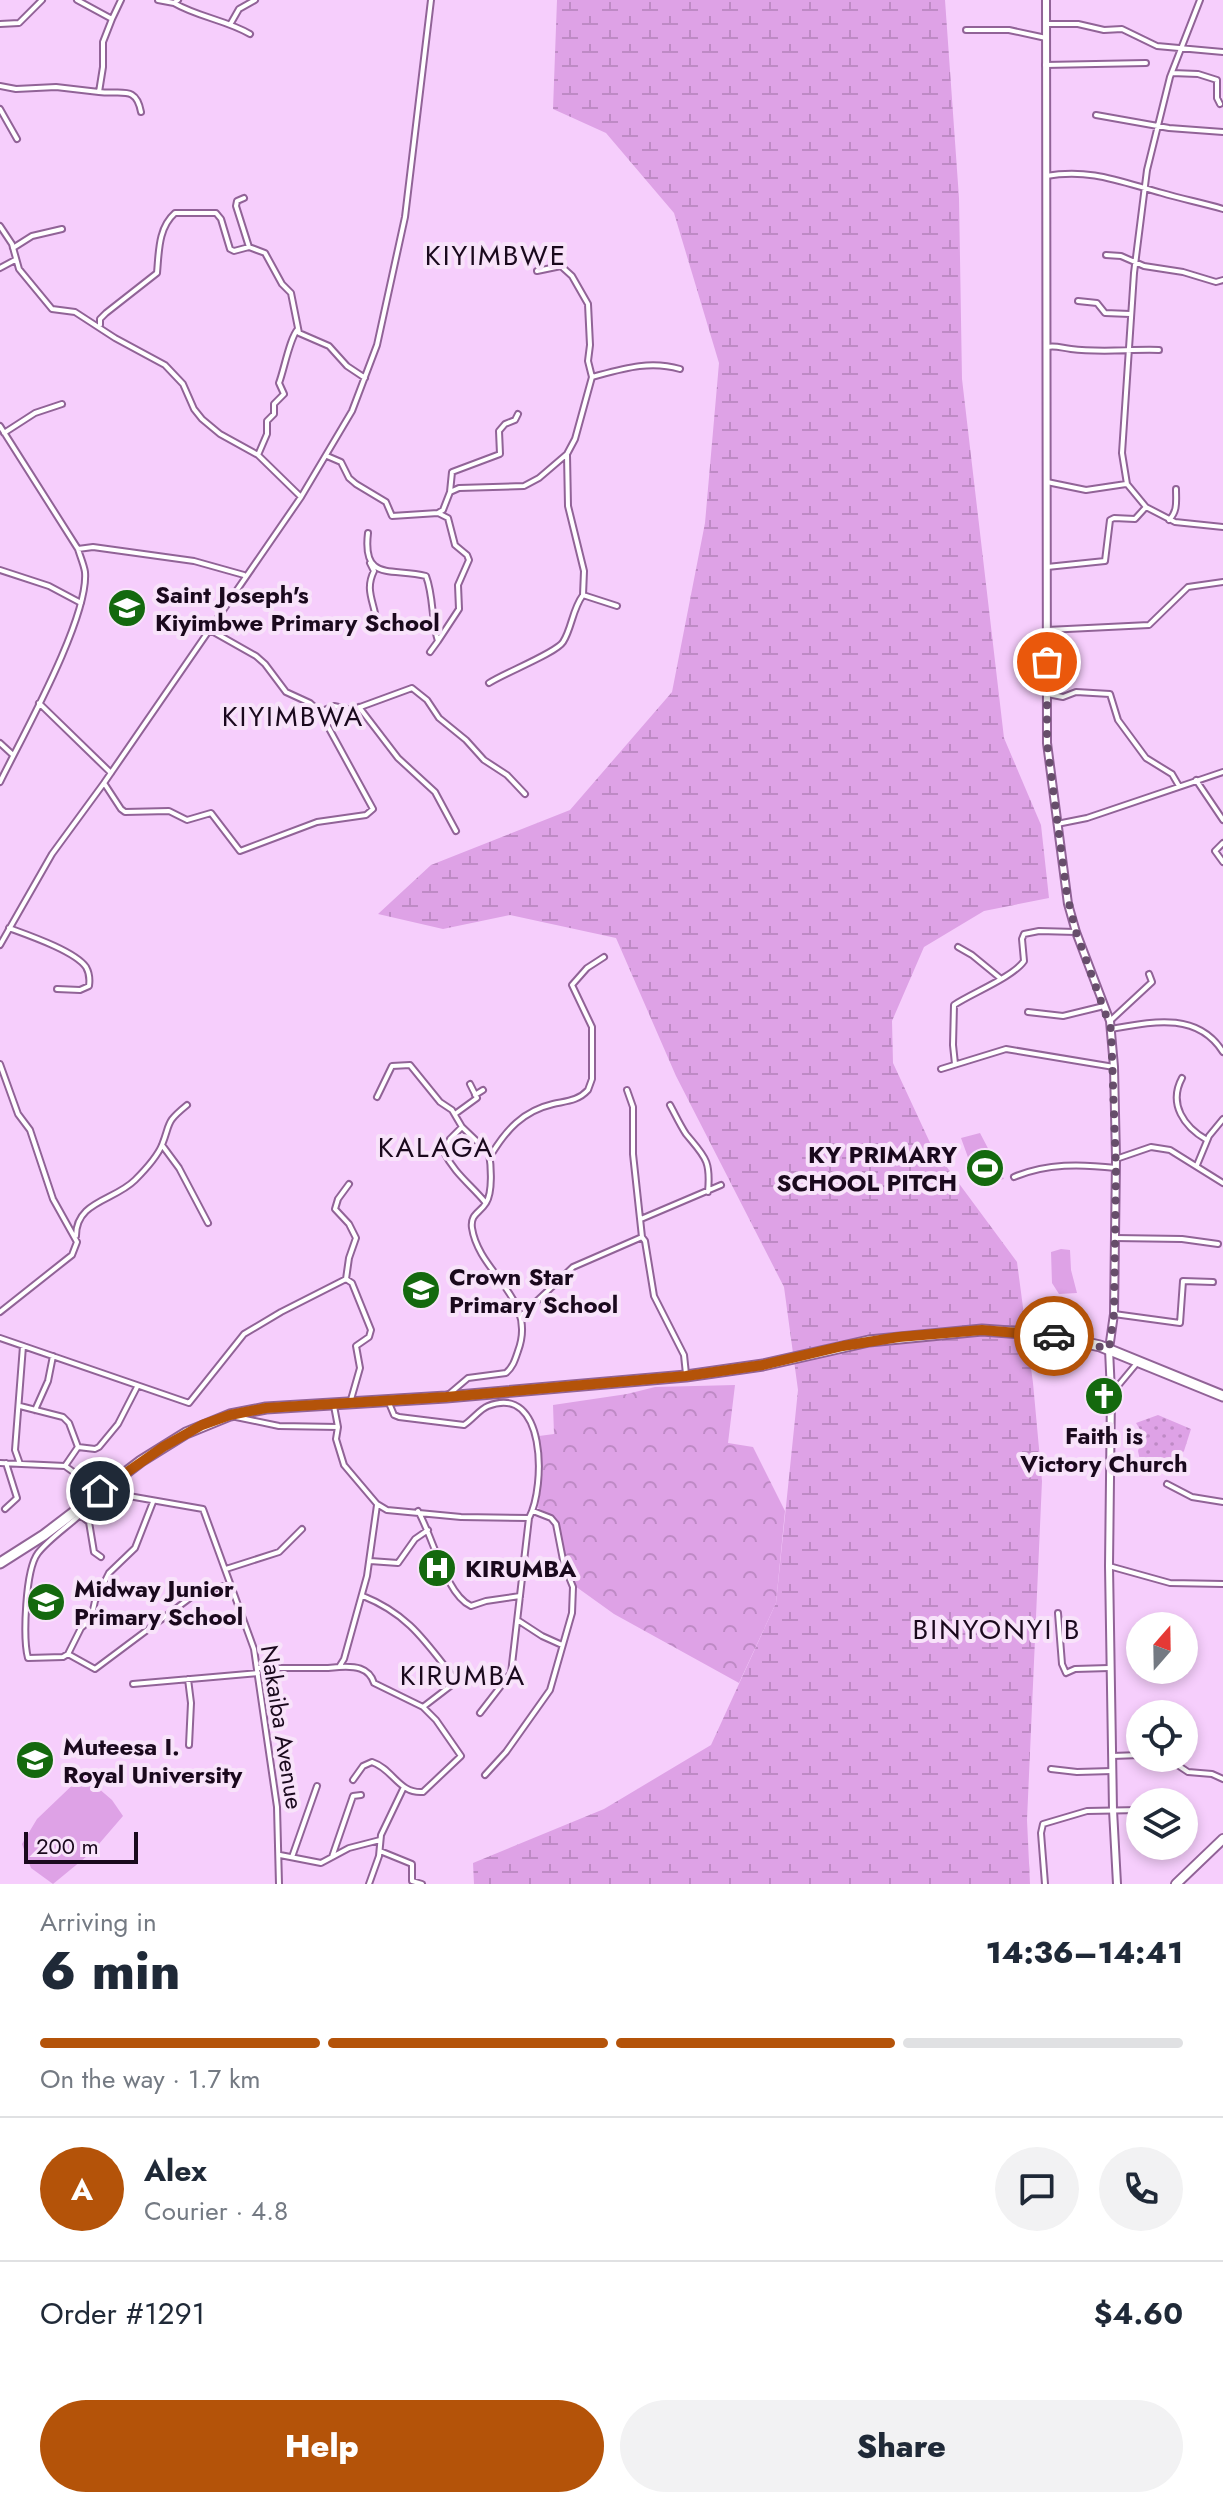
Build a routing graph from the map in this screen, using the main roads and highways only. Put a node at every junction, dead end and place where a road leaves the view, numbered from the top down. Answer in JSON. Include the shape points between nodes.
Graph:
{"nodes":[{"id":1,"x":1046,"y":0,"type":"edge"},
{"id":2,"x":1109,"y":1349,"type":"junction"},
{"id":3,"x":1223,"y":1396,"type":"edge"},
{"id":4,"x":0,"y":1563,"type":"edge"},
{"id":5,"x":1223,"y":1839,"type":"edge"},
{"id":6,"x":1117,"y":1884,"type":"edge"},
{"id":7,"x":1176,"y":1884,"type":"edge"}],
"edges":[{"from":1,"to":2,"type":"main road","via":[[1047,743],[1067,895],[1110,1025],[1116,1168]]},
{"from":2,"to":3,"type":"highway"},
{"from":2,"to":4,"type":"highway","via":[[1051,1335],[982,1330],[869,1341],[686,1376],[266,1408],[230,1415],[186,1433],[100,1491],[78,1514]]},
{"from":2,"to":6,"type":"main road"},
{"from":5,"to":7,"type":"main road"}]}
